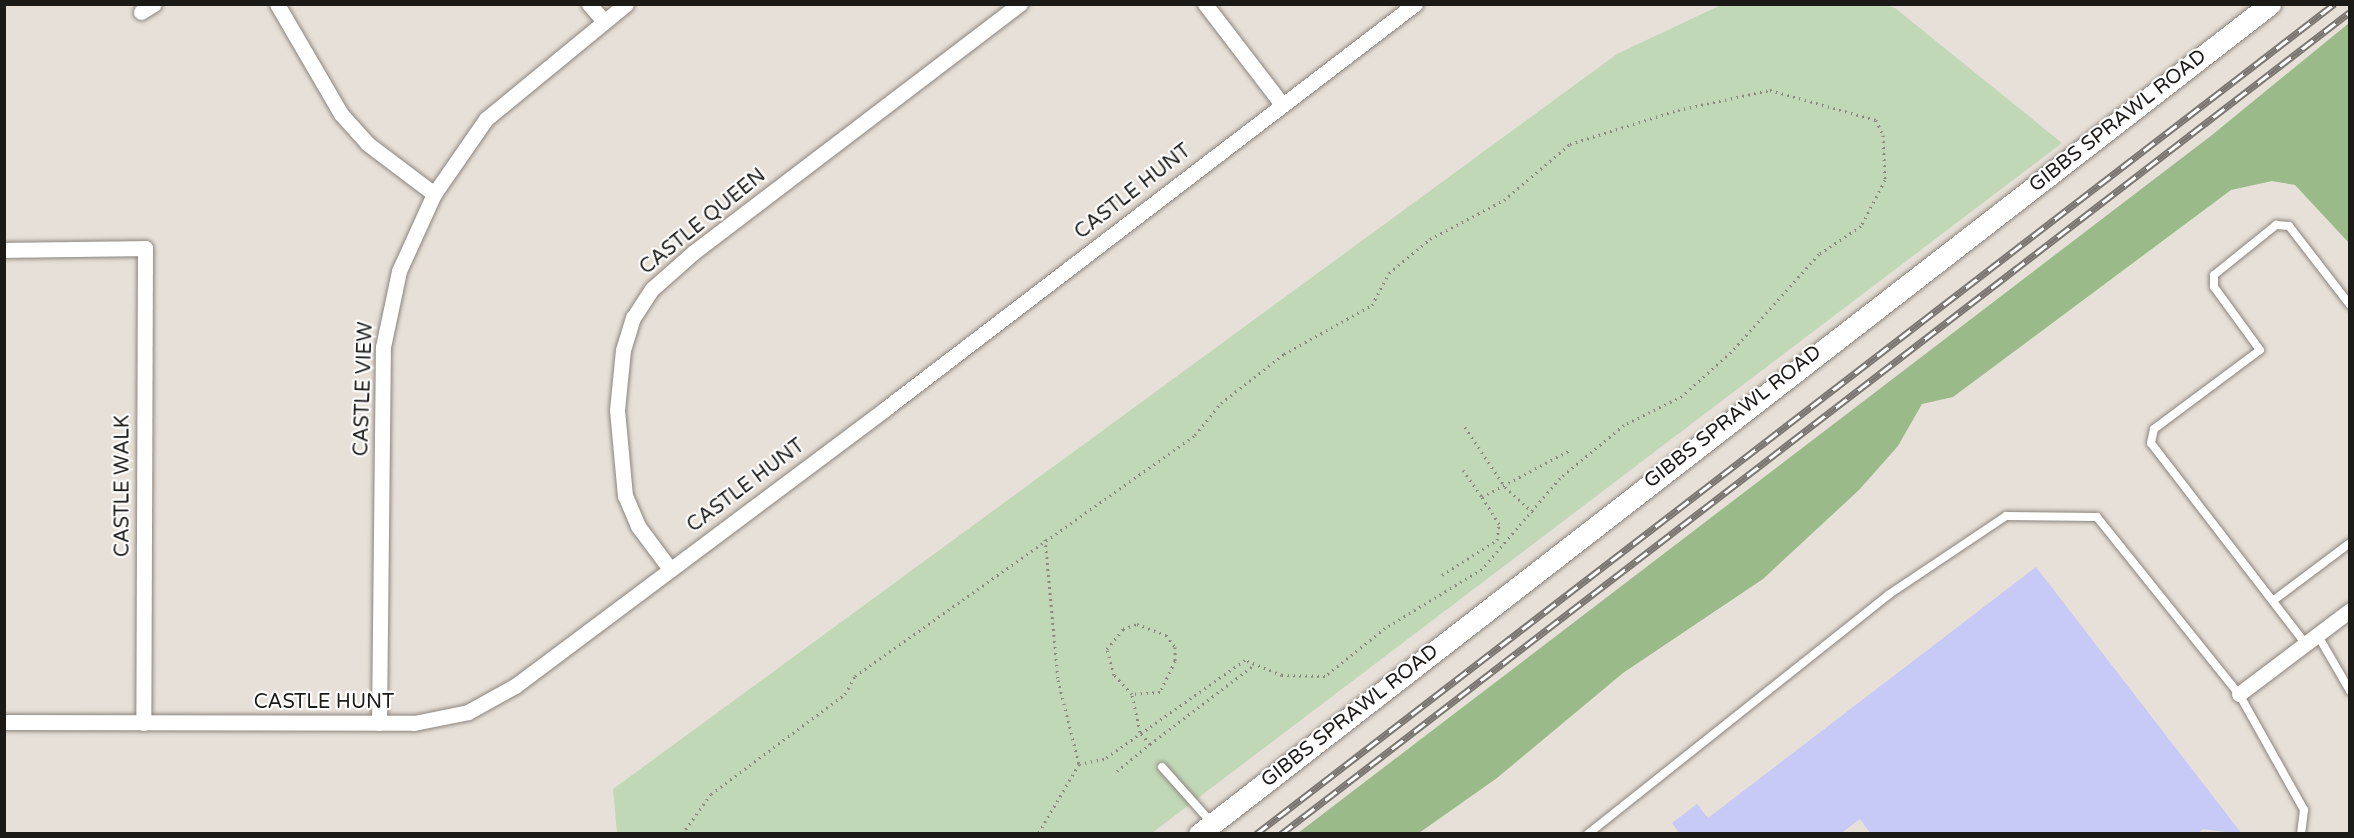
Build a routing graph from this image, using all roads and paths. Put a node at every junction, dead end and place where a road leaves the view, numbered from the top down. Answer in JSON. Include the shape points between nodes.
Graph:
{"nodes":[{"id":1,"x":277,"y":4,"type":"edge"},
{"id":2,"x":589,"y":4,"type":"edge"},
{"id":3,"x":626,"y":4,"type":"edge"},
{"id":4,"x":1020,"y":4,"type":"edge"},
{"id":5,"x":1205,"y":4,"type":"edge"},
{"id":6,"x":1415,"y":4,"type":"edge"},
{"id":7,"x":2270,"y":4,"type":"edge"},
{"id":8,"x":604,"y":21,"type":"junction"},
{"id":9,"x":1281,"y":103,"type":"junction"},
{"id":10,"x":434,"y":194,"type":"junction"},
{"id":11,"x":4,"y":250,"type":"edge"},
{"id":12,"x":2349,"y":305,"type":"edge"},
{"id":13,"x":1465,"y":427,"type":"dead end"},
{"id":14,"x":1570,"y":450,"type":"dead end"},
{"id":15,"x":1463,"y":470,"type":"dead end"},
{"id":16,"x":1505,"y":487,"type":"junction"},
{"id":17,"x":1482,"y":497,"type":"junction"},
{"id":18,"x":1533,"y":512,"type":"junction"},
{"id":19,"x":1045,"y":540,"type":"junction"},
{"id":20,"x":2349,"y":543,"type":"edge"},
{"id":21,"x":670,"y":569,"type":"junction"},
{"id":22,"x":1442,"y":574,"type":"dead end"},
{"id":23,"x":2274,"y":600,"type":"junction"},
{"id":24,"x":2349,"y":610,"type":"edge"},
{"id":25,"x":2318,"y":634,"type":"junction"},
{"id":26,"x":2305,"y":644,"type":"junction"},
{"id":27,"x":1255,"y":664,"type":"junction"},
{"id":28,"x":2348,"y":686,"type":"edge"},
{"id":29,"x":1132,"y":694,"type":"junction"},
{"id":30,"x":2239,"y":694,"type":"junction"},
{"id":31,"x":4,"y":723,"type":"edge"},
{"id":32,"x":142,"y":723,"type":"junction"},
{"id":33,"x":379,"y":723,"type":"junction"},
{"id":34,"x":1140,"y":732,"type":"junction"},
{"id":35,"x":1150,"y":744,"type":"junction"},
{"id":36,"x":1079,"y":764,"type":"junction"},
{"id":37,"x":1162,"y":767,"type":"dead end"},
{"id":38,"x":1117,"y":771,"type":"dead end"},
{"id":39,"x":1205,"y":828,"type":"edge"},
{"id":40,"x":682,"y":834,"type":"edge"},
{"id":41,"x":1038,"y":834,"type":"edge"},
{"id":42,"x":1588,"y":834,"type":"edge"},
{"id":43,"x":2301,"y":834,"type":"edge"}],
"edges":[{"from":1,"to":10,"type":"street","via":[[341,114],[368,144]]},
{"from":2,"to":8,"type":"street"},
{"from":3,"to":8,"type":"street","name":"CASTLE VIEW"},
{"from":4,"to":21,"type":"street","name":"CASTLE QUEEN","via":[[694,252],[652,289],[633,318],[623,350],[616,410],[625,496],[638,526]]},
{"from":5,"to":9,"type":"street"},
{"from":6,"to":9,"type":"street","name":"CASTLE HUNT"},
{"from":7,"to":39,"type":"main road","name":"GIBBS SPRAWL ROAD"},
{"from":8,"to":10,"type":"street","name":"CASTLE VIEW","via":[[486,119]]},
{"from":9,"to":21,"type":"street","name":"CASTLE HUNT"},
{"from":10,"to":33,"type":"street","name":"CASTLE VIEW","via":[[399,271],[383,347]]},
{"from":11,"to":32,"type":"street","name":"CASTLE WALK","via":[[146,248]]},
{"from":12,"to":23,"type":"lane","via":[[2289,226],[2276,225],[2214,275],[2214,287],[2260,350],[2154,429],[2151,443]]},
{"from":13,"to":16,"type":"path"},
{"from":14,"to":16,"type":"path"},
{"from":15,"to":17,"type":"path"},
{"from":16,"to":17,"type":"path"},
{"from":16,"to":18,"type":"path"},
{"from":17,"to":22,"type":"path","via":[[1498,524],[1497,540]]},
{"from":18,"to":19,"type":"path","via":[[1560,478],[1624,425],[1682,396],[1731,352],[1819,254],[1861,226],[1885,180],[1883,135],[1876,120],[1770,90],[1678,110],[1570,144],[1504,200],[1430,239],[1389,273],[1372,305],[1284,354],[1221,403],[1195,435]]},
{"from":18,"to":27,"type":"path","via":[[1482,569],[1385,628],[1325,676],[1282,675]]},
{"from":19,"to":36,"type":"path","via":[[1058,680]]},
{"from":19,"to":40,"type":"path","via":[[855,676],[845,693],[711,794]]},
{"from":20,"to":23,"type":"lane"},
{"from":21,"to":33,"type":"street","name":"CASTLE HUNT","via":[[492,700],[439,721]]},
{"from":23,"to":26,"type":"lane"},
{"from":24,"to":25,"type":"street"},
{"from":25,"to":26,"type":"street"},
{"from":25,"to":28,"type":"lane"},
{"from":26,"to":30,"type":"street"},
{"from":27,"to":34,"type":"path","via":[[1245,660]]},
{"from":27,"to":35,"type":"path"},
{"from":29,"to":29,"type":"path","via":[[1114,675],[1107,649],[1123,629],[1137,624],[1166,635],[1175,647],[1175,661],[1161,692]]},
{"from":29,"to":34,"type":"path"},
{"from":30,"to":42,"type":"lane","via":[[2097,517],[2006,516],[1888,595]]},
{"from":30,"to":43,"type":"lane","via":[[2304,810]]},
{"from":31,"to":32,"type":"street","name":"CASTLE HUNT"},
{"from":32,"to":33,"type":"street","name":"CASTLE HUNT"},
{"from":34,"to":35,"type":"path"},
{"from":34,"to":36,"type":"path","via":[[1104,759]]},
{"from":35,"to":38,"type":"path"},
{"from":36,"to":41,"type":"path"},
{"from":37,"to":39,"type":"lane"}]}
